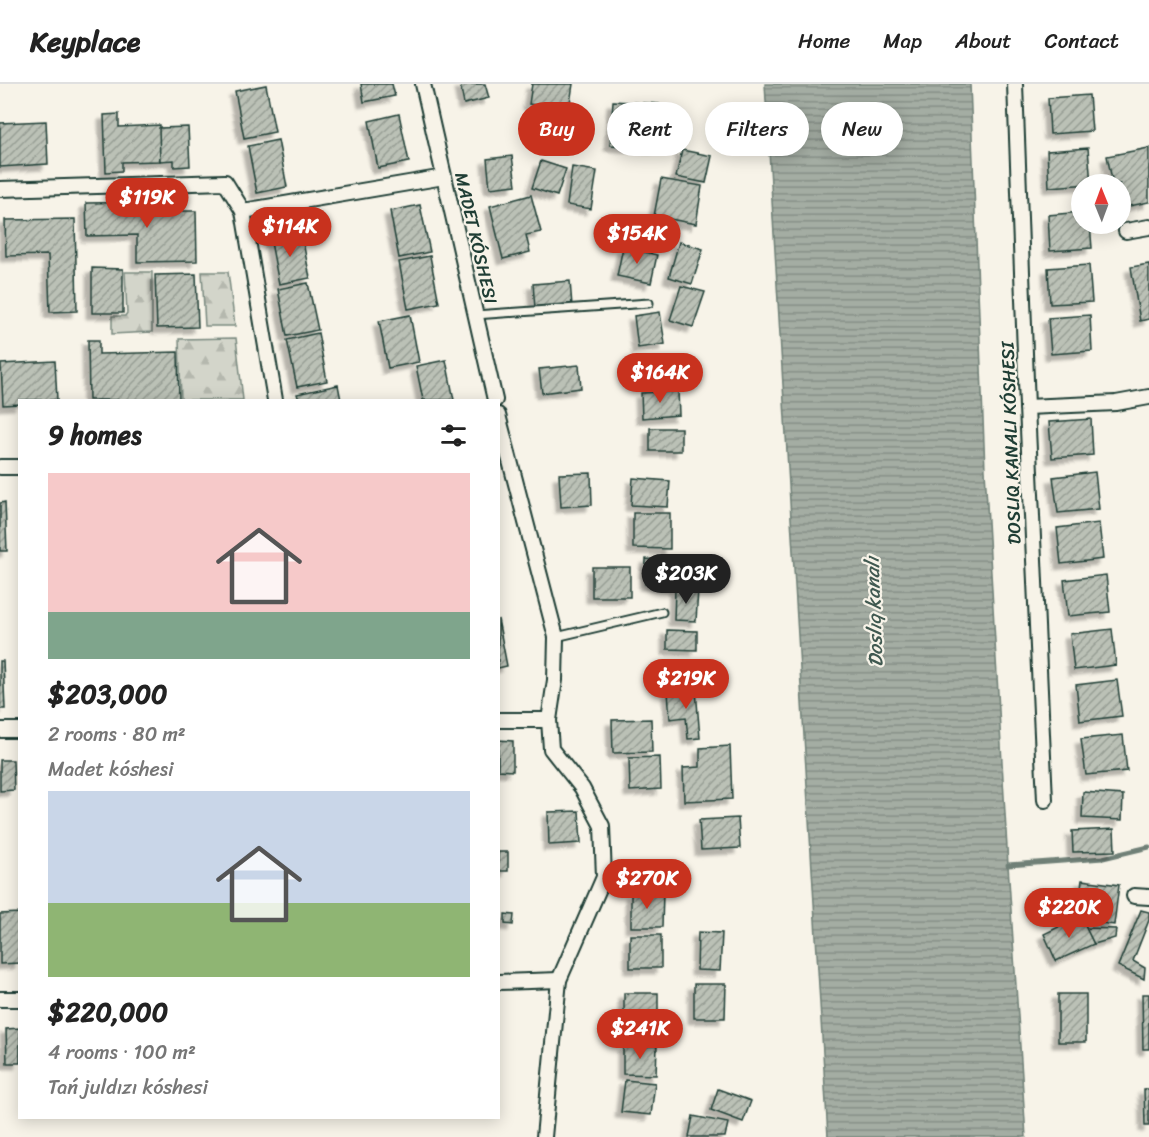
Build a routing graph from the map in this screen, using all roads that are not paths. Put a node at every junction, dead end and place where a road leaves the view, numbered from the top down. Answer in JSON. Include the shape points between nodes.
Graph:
{"nodes":[{"id":1,"x":423,"y":84,"type":"edge"},
{"id":2,"x":1015,"y":84,"type":"edge"},
{"id":3,"x":444,"y":177,"type":"junction"},
{"id":4,"x":0,"y":189,"type":"edge"},
{"id":5,"x":243,"y":211,"type":"junction"},
{"id":6,"x":1149,"y":227,"type":"edge"},
{"id":7,"x":1131,"y":230,"type":"edge"},
{"id":8,"x":649,"y":303,"type":"dead end"},
{"id":9,"x":475,"y":315,"type":"junction"},
{"id":10,"x":1149,"y":397,"type":"edge"},
{"id":11,"x":275,"y":399,"type":"edge"},
{"id":12,"x":495,"y":399,"type":"edge"},
{"id":13,"x":1027,"y":407,"type":"junction"},
{"id":14,"x":500,"y":432,"type":"edge"},
{"id":15,"x":0,"y":467,"type":"edge"},
{"id":16,"x":18,"y":467,"type":"edge"},
{"id":17,"x":662,"y":612,"type":"dead end"},
{"id":18,"x":556,"y":637,"type":"junction"},
{"id":19,"x":500,"y":720,"type":"edge"},
{"id":20,"x":549,"y":720,"type":"junction"},
{"id":21,"x":0,"y":730,"type":"edge"},
{"id":22,"x":18,"y":730,"type":"edge"},
{"id":23,"x":1045,"y":800,"type":"dead end"},
{"id":24,"x":1134,"y":896,"type":"dead end"},
{"id":25,"x":1149,"y":897,"type":"edge"},
{"id":26,"x":559,"y":980,"type":"junction"},
{"id":27,"x":500,"y":982,"type":"edge"},
{"id":28,"x":0,"y":999,"type":"edge"},
{"id":29,"x":18,"y":999,"type":"edge"},
{"id":30,"x":544,"y":1137,"type":"edge"}],
"edges":[{"from":1,"to":3,"type":"street","name":"MADET KÓSHESI"},
{"from":2,"to":13,"type":"street"},
{"from":3,"to":5,"type":"street"},
{"from":3,"to":9,"type":"street","name":"MADET KÓSHESI"},
{"from":4,"to":5,"type":"street","via":[[225,182]]},
{"from":5,"to":11,"type":"street"},
{"from":6,"to":7,"type":"street"},
{"from":8,"to":9,"type":"lane"},
{"from":9,"to":12,"type":"street","name":"MADET KÓSHESI"},
{"from":10,"to":13,"type":"street","via":[[1116,403]]},
{"from":13,"to":23,"type":"street"},
{"from":14,"to":18,"type":"street"},
{"from":15,"to":16,"type":"street"},
{"from":17,"to":18,"type":"lane"},
{"from":18,"to":20,"type":"street"},
{"from":19,"to":20,"type":"street"},
{"from":20,"to":26,"type":"street","via":[[551,749],[582,788],[602,826],[604,877]]},
{"from":21,"to":22,"type":"street"},
{"from":24,"to":25,"type":"street"},
{"from":26,"to":27,"type":"street"},
{"from":26,"to":30,"type":"street"},
{"from":28,"to":29,"type":"street"}]}
